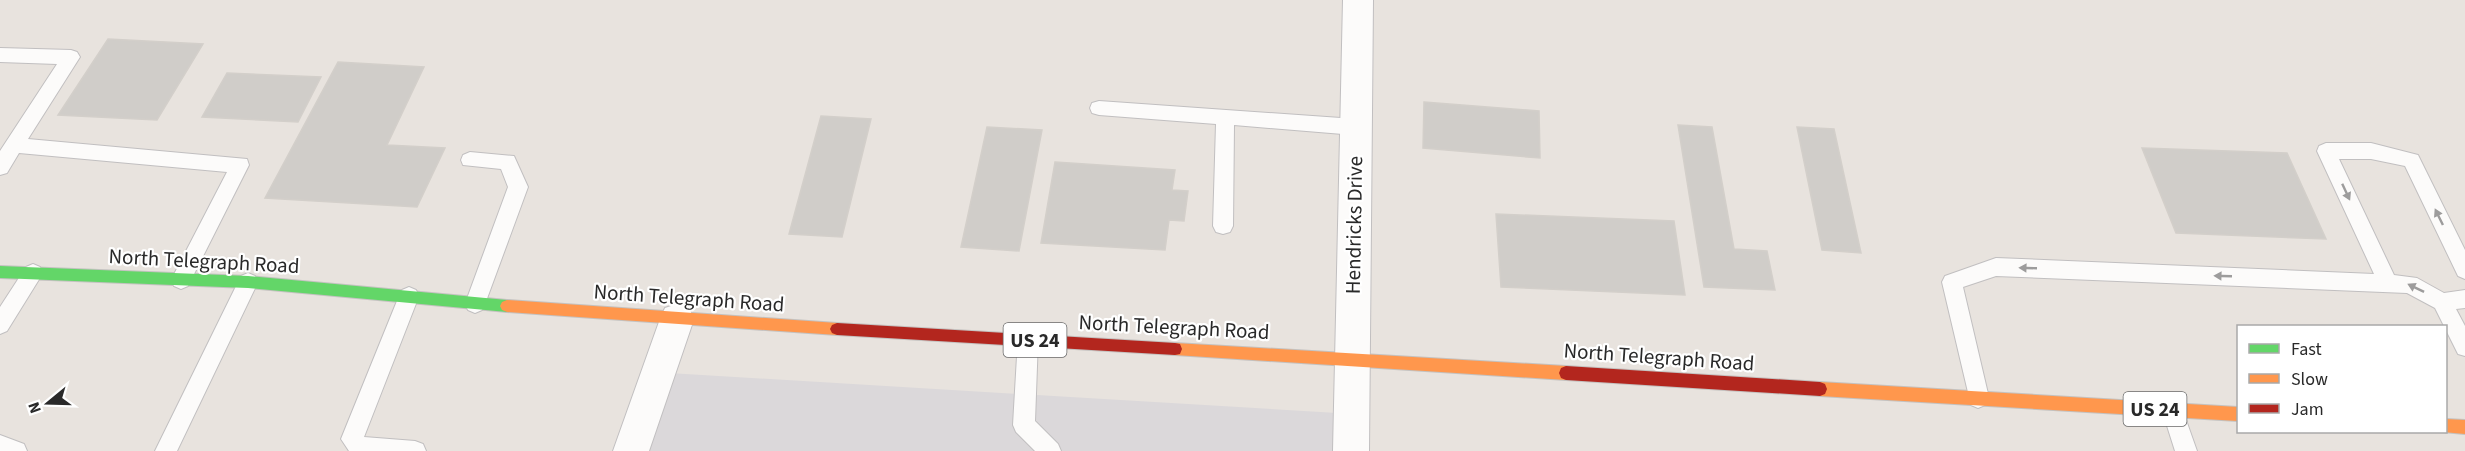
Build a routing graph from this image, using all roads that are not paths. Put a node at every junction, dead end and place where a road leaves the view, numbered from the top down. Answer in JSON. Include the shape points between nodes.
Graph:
{"nodes":[{"id":1,"x":1358,"y":0,"type":"edge"},
{"id":2,"x":0,"y":55,"type":"edge"},
{"id":3,"x":1099,"y":108,"type":"dead end"},
{"id":4,"x":1225,"y":117,"type":"junction"},
{"id":5,"x":1355,"y":127,"type":"junction"},
{"id":6,"x":14,"y":144,"type":"junction"},
{"id":7,"x":470,"y":160,"type":"dead end"},
{"id":8,"x":0,"y":167,"type":"edge"},
{"id":9,"x":1223,"y":226,"type":"dead end"},
{"id":10,"x":2465,"y":270,"type":"edge"},
{"id":11,"x":0,"y":272,"type":"edge"},
{"id":12,"x":33,"y":273,"type":"junction"},
{"id":13,"x":181,"y":280,"type":"junction"},
{"id":14,"x":248,"y":282,"type":"junction"},
{"id":15,"x":2388,"y":283,"type":"junction"},
{"id":16,"x":409,"y":296,"type":"junction"},
{"id":17,"x":2465,"y":298,"type":"edge"},
{"id":18,"x":2442,"y":302,"type":"junction"},
{"id":19,"x":475,"y":304,"type":"junction"},
{"id":20,"x":677,"y":319,"type":"junction"},
{"id":21,"x":0,"y":325,"type":"edge"},
{"id":22,"x":1028,"y":339,"type":"junction"},
{"id":23,"x":2465,"y":346,"type":"edge"},
{"id":24,"x":1352,"y":359,"type":"junction"},
{"id":25,"x":1978,"y":398,"type":"junction"},
{"id":26,"x":2173,"y":410,"type":"junction"},
{"id":27,"x":2237,"y":414,"type":"edge"},
{"id":28,"x":2447,"y":426,"type":"edge"},
{"id":29,"x":2465,"y":427,"type":"edge"},
{"id":30,"x":0,"y":445,"type":"edge"},
{"id":31,"x":16,"y":451,"type":"edge"},
{"id":32,"x":166,"y":451,"type":"edge"},
{"id":33,"x":415,"y":451,"type":"edge"},
{"id":34,"x":632,"y":451,"type":"edge"},
{"id":35,"x":1050,"y":451,"type":"edge"},
{"id":36,"x":1351,"y":451,"type":"edge"},
{"id":37,"x":2186,"y":451,"type":"edge"}],
"edges":[{"from":1,"to":5,"type":"street","name":"Hendricks Drive"},
{"from":2,"to":6,"type":"lane","via":[[71,57]]},
{"from":3,"to":4,"type":"lane"},
{"from":4,"to":5,"type":"lane"},
{"from":4,"to":9,"type":"lane"},
{"from":5,"to":24,"type":"street","name":"Hendricks Drive"},
{"from":6,"to":8,"type":"lane"},
{"from":6,"to":13,"type":"lane","via":[[240,165]]},
{"from":7,"to":19,"type":"lane","via":[[507,162],[518,186]]},
{"from":10,"to":15,"type":"lane","one_way":true,"via":[[2411,160],[2371,151],[2326,151]]},
{"from":11,"to":12,"type":"main road","name":"North Telegraph Road","number":"US 24"},
{"from":12,"to":13,"type":"main road","name":"North Telegraph Road","number":"US 24"},
{"from":12,"to":21,"type":"lane"},
{"from":13,"to":14,"type":"main road","name":"North Telegraph Road","number":"US 24"},
{"from":14,"to":16,"type":"main road","name":"North Telegraph Road","number":"US 24"},
{"from":14,"to":32,"type":"lane"},
{"from":18,"to":15,"type":"lane","one_way":true,"via":[[2410,284]]},
{"from":15,"to":25,"type":"lane","one_way":true,"via":[[1996,267],[1952,282]]},
{"from":16,"to":19,"type":"main road","name":"North Telegraph Road","number":"US 24"},
{"from":16,"to":33,"type":"lane","via":[[352,439],[360,448]]},
{"from":17,"to":18,"type":"lane"},
{"from":18,"to":23,"type":"lane"},
{"from":19,"to":20,"type":"main road","name":"North Telegraph Road","number":"US 24"},
{"from":20,"to":22,"type":"main road","name":"North Telegraph Road","number":"US 24"},
{"from":20,"to":34,"type":"street"},
{"from":22,"to":24,"type":"main road","name":"North Telegraph Road","number":"US 24"},
{"from":22,"to":35,"type":"lane","via":[[1024,425]]},
{"from":24,"to":25,"type":"main road","name":"North Telegraph Road","number":"US 24"},
{"from":24,"to":36,"type":"street","name":"Hendricks Drive"},
{"from":25,"to":26,"type":"main road","name":"North Telegraph Road","number":"US 24"},
{"from":26,"to":27,"type":"main road","name":"North Telegraph Road","number":"US 24"},
{"from":26,"to":37,"type":"lane"},
{"from":28,"to":29,"type":"main road"},
{"from":30,"to":31,"type":"lane"}]}
